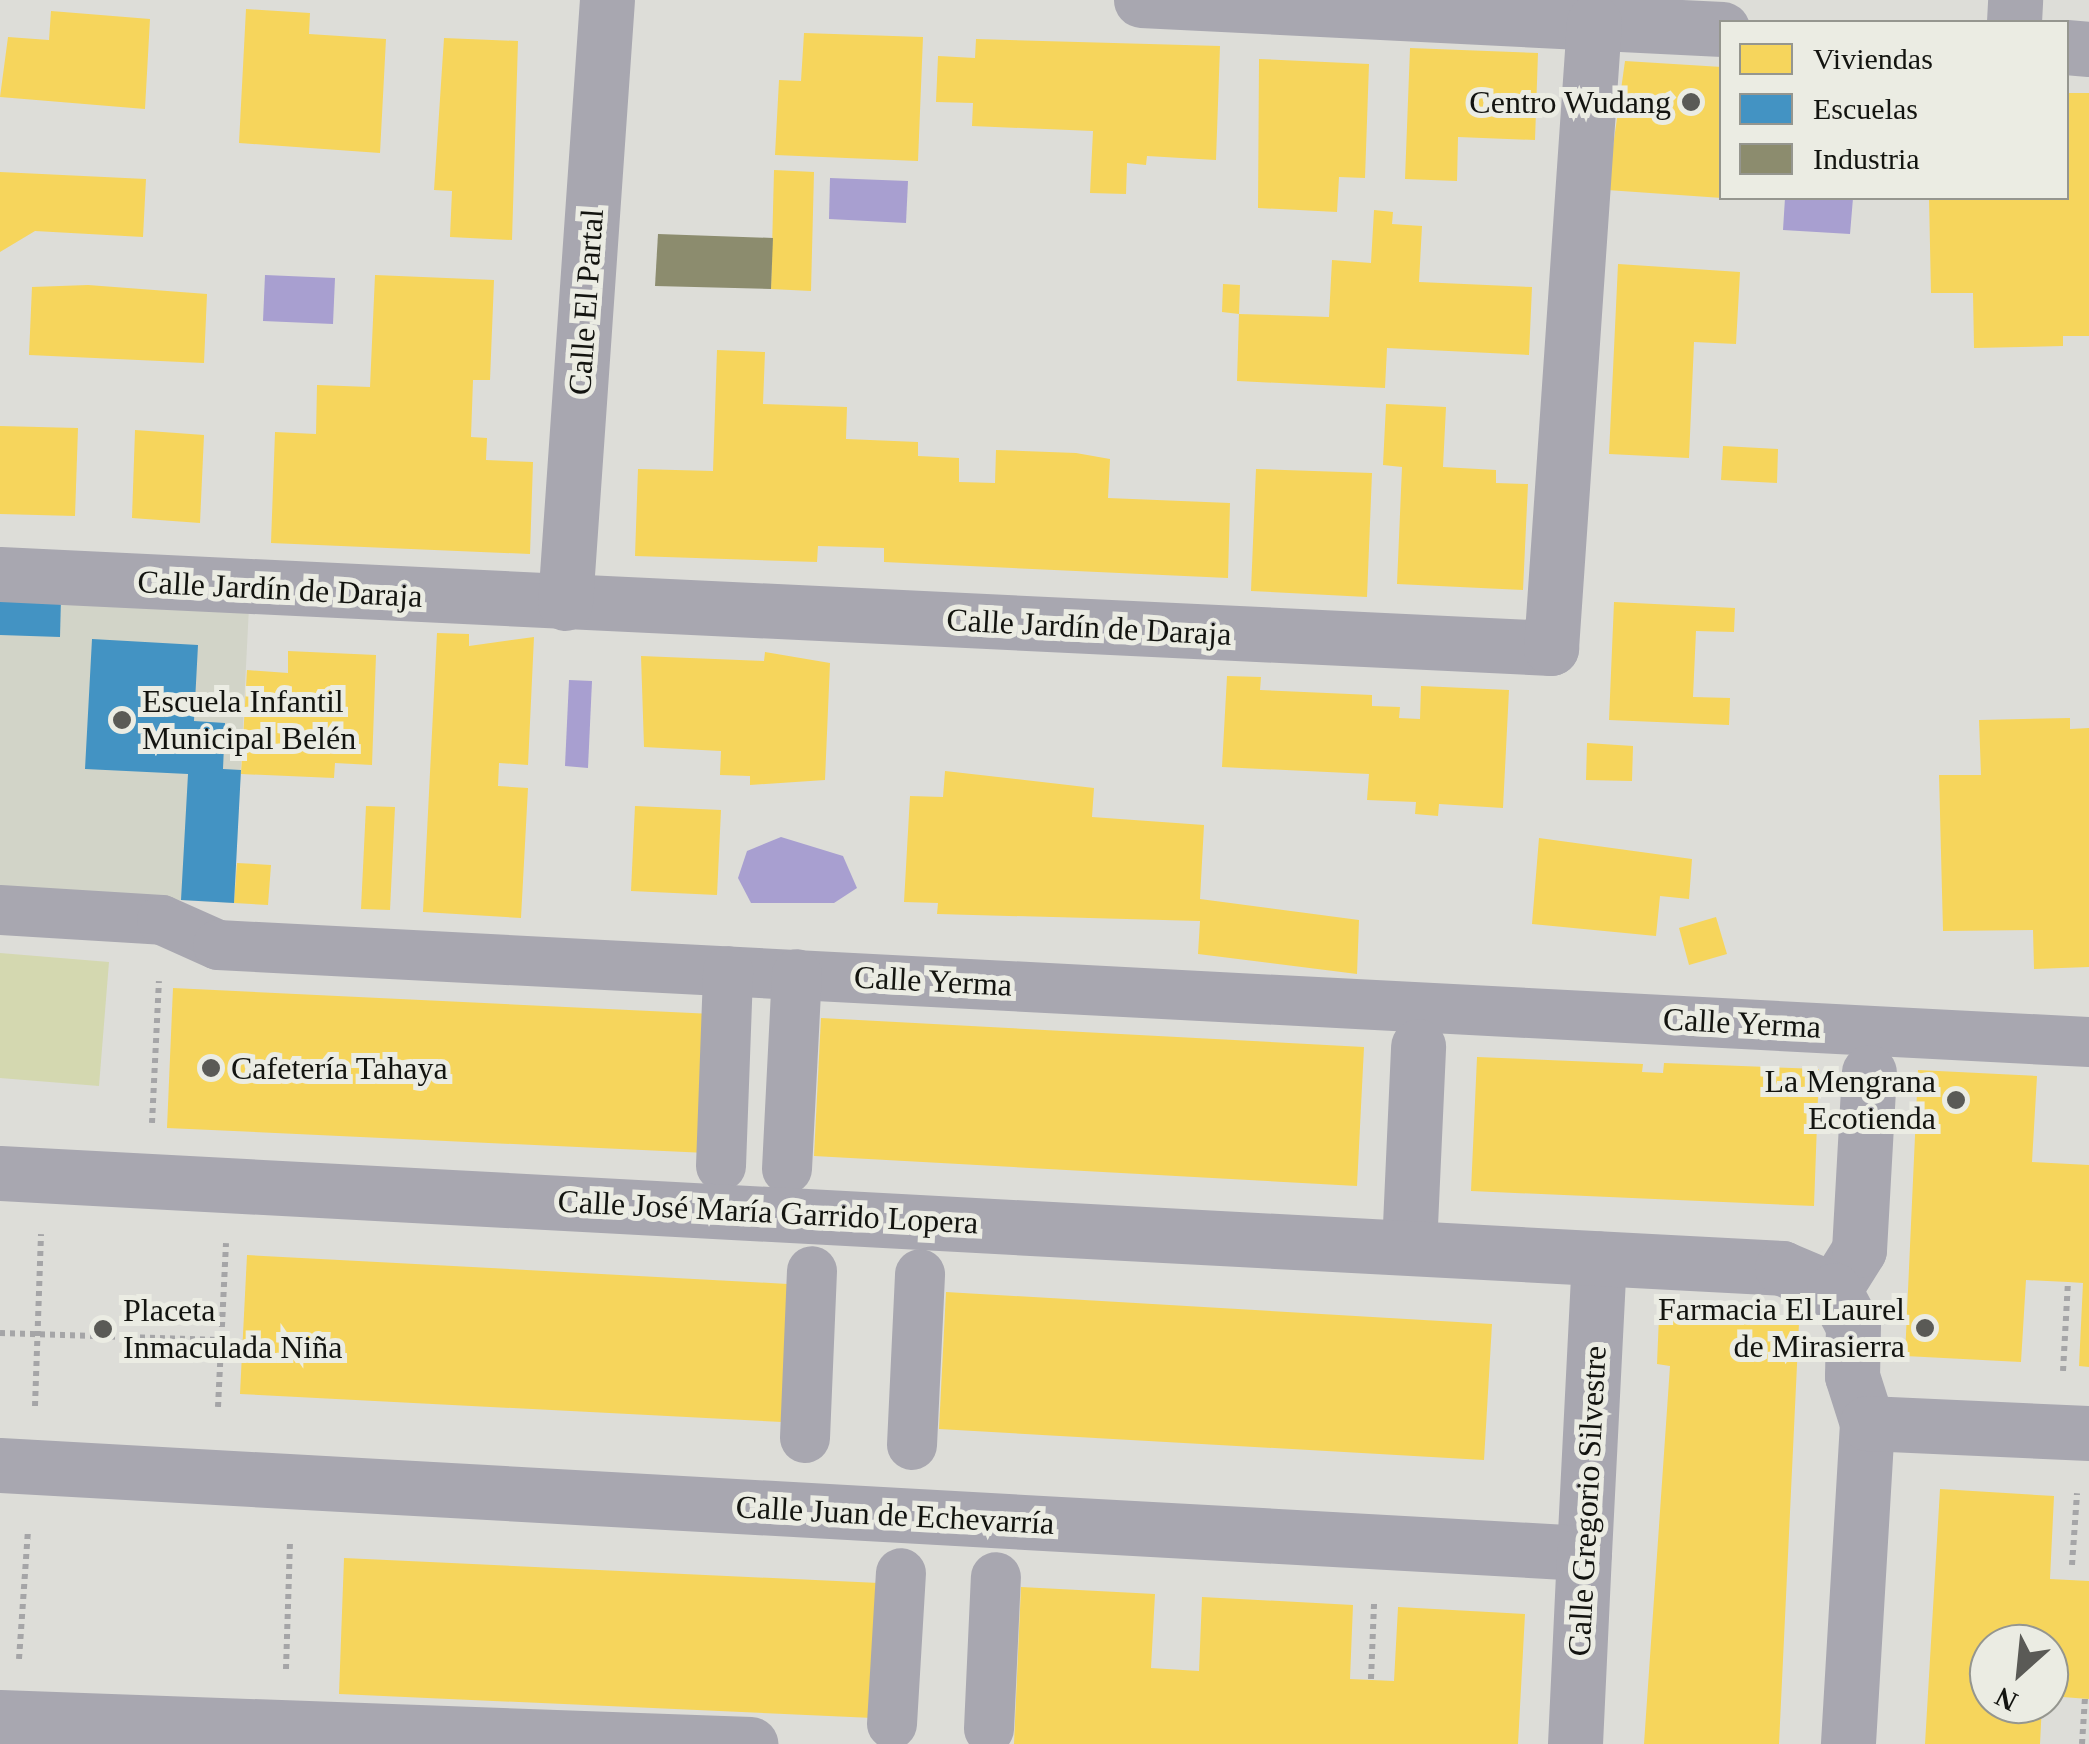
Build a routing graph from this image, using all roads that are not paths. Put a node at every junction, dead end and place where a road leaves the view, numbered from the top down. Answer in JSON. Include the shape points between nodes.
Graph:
{"nodes":[{"id":1,"x":607,"y":0,"type":"edge"},
{"id":2,"x":1141,"y":0,"type":"edge"},
{"id":3,"x":1594,"y":22,"type":"junction"},
{"id":4,"x":1719,"y":29,"type":"edge"},
{"id":5,"x":0,"y":574,"type":"edge"},
{"id":6,"x":565,"y":604,"type":"junction"},
{"id":7,"x":0,"y":910,"type":"edge"},
{"id":8,"x":728,"y":971,"type":"junction"},
{"id":9,"x":797,"y":974,"type":"junction"},
{"id":10,"x":1419,"y":1026,"type":"junction"},
{"id":11,"x":2089,"y":1042,"type":"edge"},
{"id":12,"x":1871,"y":1051,"type":"junction"},
{"id":13,"x":721,"y":1166,"type":"dead end"},
{"id":14,"x":787,"y":1169,"type":"dead end"},
{"id":15,"x":0,"y":1173,"type":"edge"},
{"id":16,"x":1408,"y":1247,"type":"junction"},
{"id":17,"x":1599,"y":1258,"type":"junction"},
{"id":18,"x":812,"y":1272,"type":"dead end"},
{"id":19,"x":920,"y":1274,"type":"dead end"},
{"id":20,"x":1834,"y":1290,"type":"junction"},
{"id":21,"x":1867,"y":1423,"type":"junction"},
{"id":22,"x":2089,"y":1432,"type":"edge"},
{"id":23,"x":804,"y":1438,"type":"dead end"},
{"id":24,"x":912,"y":1444,"type":"dead end"},
{"id":25,"x":17,"y":1446,"type":"edge"},
{"id":26,"x":1584,"y":1554,"type":"junction"},
{"id":27,"x":900,"y":1573,"type":"dead end"},
{"id":28,"x":996,"y":1577,"type":"dead end"},
{"id":29,"x":0,"y":1717,"type":"edge"},
{"id":30,"x":892,"y":1724,"type":"dead end"},
{"id":31,"x":988,"y":1730,"type":"dead end"},
{"id":32,"x":751,"y":1744,"type":"edge"},
{"id":33,"x":1575,"y":1744,"type":"edge"},
{"id":34,"x":1848,"y":1744,"type":"edge"}],
"edges":[{"from":1,"to":6,"type":"street","name":"Calle El Partal"},
{"from":2,"to":3,"type":"street"},
{"from":3,"to":4,"type":"street"},
{"from":3,"to":6,"type":"street","name":"Calle Jardín de Daraja","via":[[1551,648]]},
{"from":5,"to":6,"type":"street","name":"Calle Jardín de Daraja"},
{"from":7,"to":8,"type":"street","name":"Calle Yerma","via":[[162,920],[218,944]]},
{"from":8,"to":9,"type":"street","name":"Calle Yerma"},
{"from":8,"to":13,"type":"street"},
{"from":9,"to":10,"type":"street","name":"Calle Yerma"},
{"from":9,"to":14,"type":"street"},
{"from":10,"to":12,"type":"street","name":"Calle Yerma"},
{"from":10,"to":16,"type":"street"},
{"from":11,"to":12,"type":"street","name":"Calle Yerma"},
{"from":12,"to":20,"type":"street","via":[[1858,1250]]},
{"from":15,"to":16,"type":"street","name":"Calle José María Garrido Lopera","via":[[140,1158]]},
{"from":16,"to":17,"type":"street","name":"Calle José María Garrido Lopera"},
{"from":17,"to":20,"type":"street","name":"Calle José María Garrido Lopera","via":[[1782,1268]]},
{"from":17,"to":26,"type":"street","name":"Calle Gregorio Silvestre"},
{"from":18,"to":23,"type":"street"},
{"from":19,"to":24,"type":"street"},
{"from":20,"to":21,"type":"street","via":[[1852,1325],[1852,1376]]},
{"from":21,"to":22,"type":"street"},
{"from":21,"to":34,"type":"street"},
{"from":25,"to":26,"type":"street","name":"Calle Juan de Echevarría","via":[[206,1477]]},
{"from":26,"to":33,"type":"street","name":"Calle Gregorio Silvestre"},
{"from":27,"to":30,"type":"street"},
{"from":28,"to":31,"type":"street"},
{"from":29,"to":32,"type":"street"}]}
